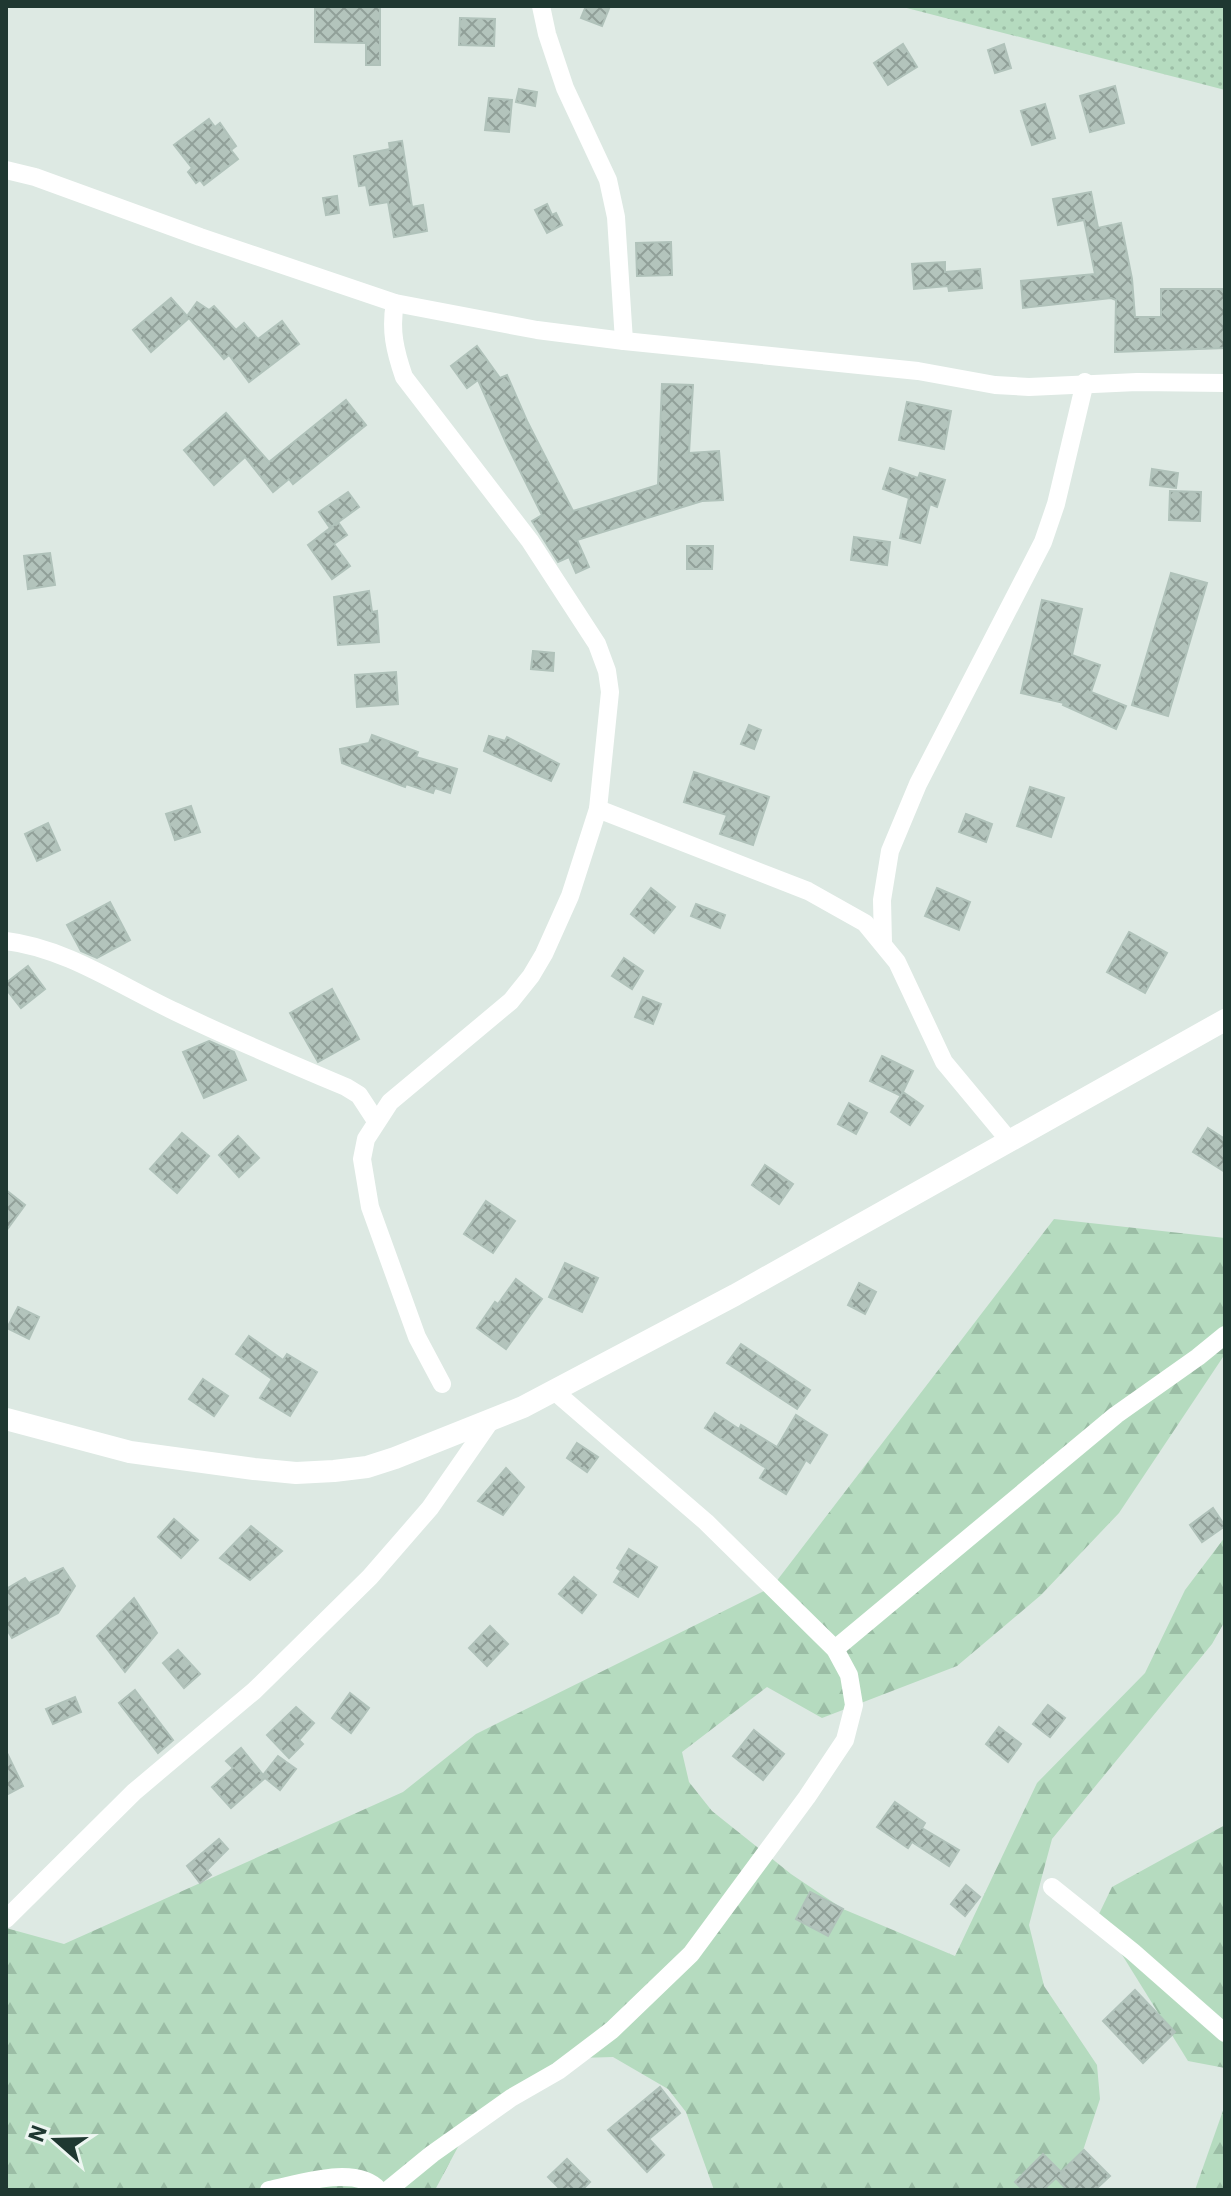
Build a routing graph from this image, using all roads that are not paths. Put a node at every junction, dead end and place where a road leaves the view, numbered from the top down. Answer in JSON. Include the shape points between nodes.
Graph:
{"nodes":[{"id":1,"x":541,"y":6,"type":"edge"},
{"id":2,"x":6,"y":170,"type":"edge"},
{"id":3,"x":395,"y":303,"type":"junction"},
{"id":4,"x":624,"y":341,"type":"junction"},
{"id":5,"x":1085,"y":382,"type":"junction"},
{"id":6,"x":1225,"y":383,"type":"edge"},
{"id":7,"x":598,"y":809,"type":"junction"},
{"id":8,"x":6,"y":941,"type":"edge"},
{"id":9,"x":883,"y":943,"type":"junction"},
{"id":10,"x":1225,"y":1020,"type":"edge"},
{"id":11,"x":376,"y":1121,"type":"junction"},
{"id":12,"x":1008,"y":1139,"type":"junction"},
{"id":13,"x":1225,"y":1335,"type":"edge"},
{"id":14,"x":442,"y":1384,"type":"dead end"},
{"id":15,"x":553,"y":1390,"type":"junction"},
{"id":16,"x":6,"y":1419,"type":"edge"},
{"id":17,"x":489,"y":1423,"type":"junction"},
{"id":18,"x":835,"y":1649,"type":"junction"},
{"id":19,"x":1052,"y":1887,"type":"dead end"},
{"id":20,"x":6,"y":1919,"type":"edge"},
{"id":21,"x":1225,"y":2033,"type":"edge"},
{"id":22,"x":269,"y":2190,"type":"edge"},
{"id":23,"x":379,"y":2190,"type":"edge"},
{"id":24,"x":388,"y":2190,"type":"edge"}],
"edges":[{"from":1,"to":4,"type":"street","via":[[565,88],[608,180],[616,217]]},
{"from":2,"to":3,"type":"street"},
{"from":3,"to":4,"type":"street"},
{"from":3,"to":7,"type":"street","via":[[391,327],[404,377],[504,505],[597,644],[610,692]]},
{"from":4,"to":5,"type":"street","via":[[918,371],[995,385]]},
{"from":5,"to":6,"type":"street"},
{"from":5,"to":9,"type":"street","via":[[1043,542],[918,784],[890,851],[882,900]]},
{"from":7,"to":9,"type":"street","via":[[808,891],[865,923]]},
{"from":7,"to":11,"type":"street","via":[[570,896],[531,976],[511,1001],[390,1102]]},
{"from":8,"to":11,"type":"street","via":[[56,954],[346,1087],[359,1095]]},
{"from":9,"to":12,"type":"street","via":[[944,1062]]},
{"from":10,"to":12,"type":"street"},
{"from":11,"to":14,"type":"street","via":[[362,1159],[370,1207],[417,1337]]},
{"from":12,"to":15,"type":"street","via":[[735,1295]]},
{"from":13,"to":18,"type":"street","via":[[1104,1425]]},
{"from":15,"to":17,"type":"street"},
{"from":15,"to":18,"type":"street","via":[[706,1522]]},
{"from":16,"to":17,"type":"street","via":[[172,1460],[296,1473],[367,1467]]},
{"from":17,"to":20,"type":"street","via":[[430,1508],[359,1588],[254,1691],[134,1792]]},
{"from":18,"to":24,"type":"street","via":[[849,1675],[854,1705],[845,1740],[691,1954],[601,2038]]},
{"from":19,"to":21,"type":"street"},
{"from":22,"to":23,"type":"street","via":[[347,2176],[365,2179]]}]}
